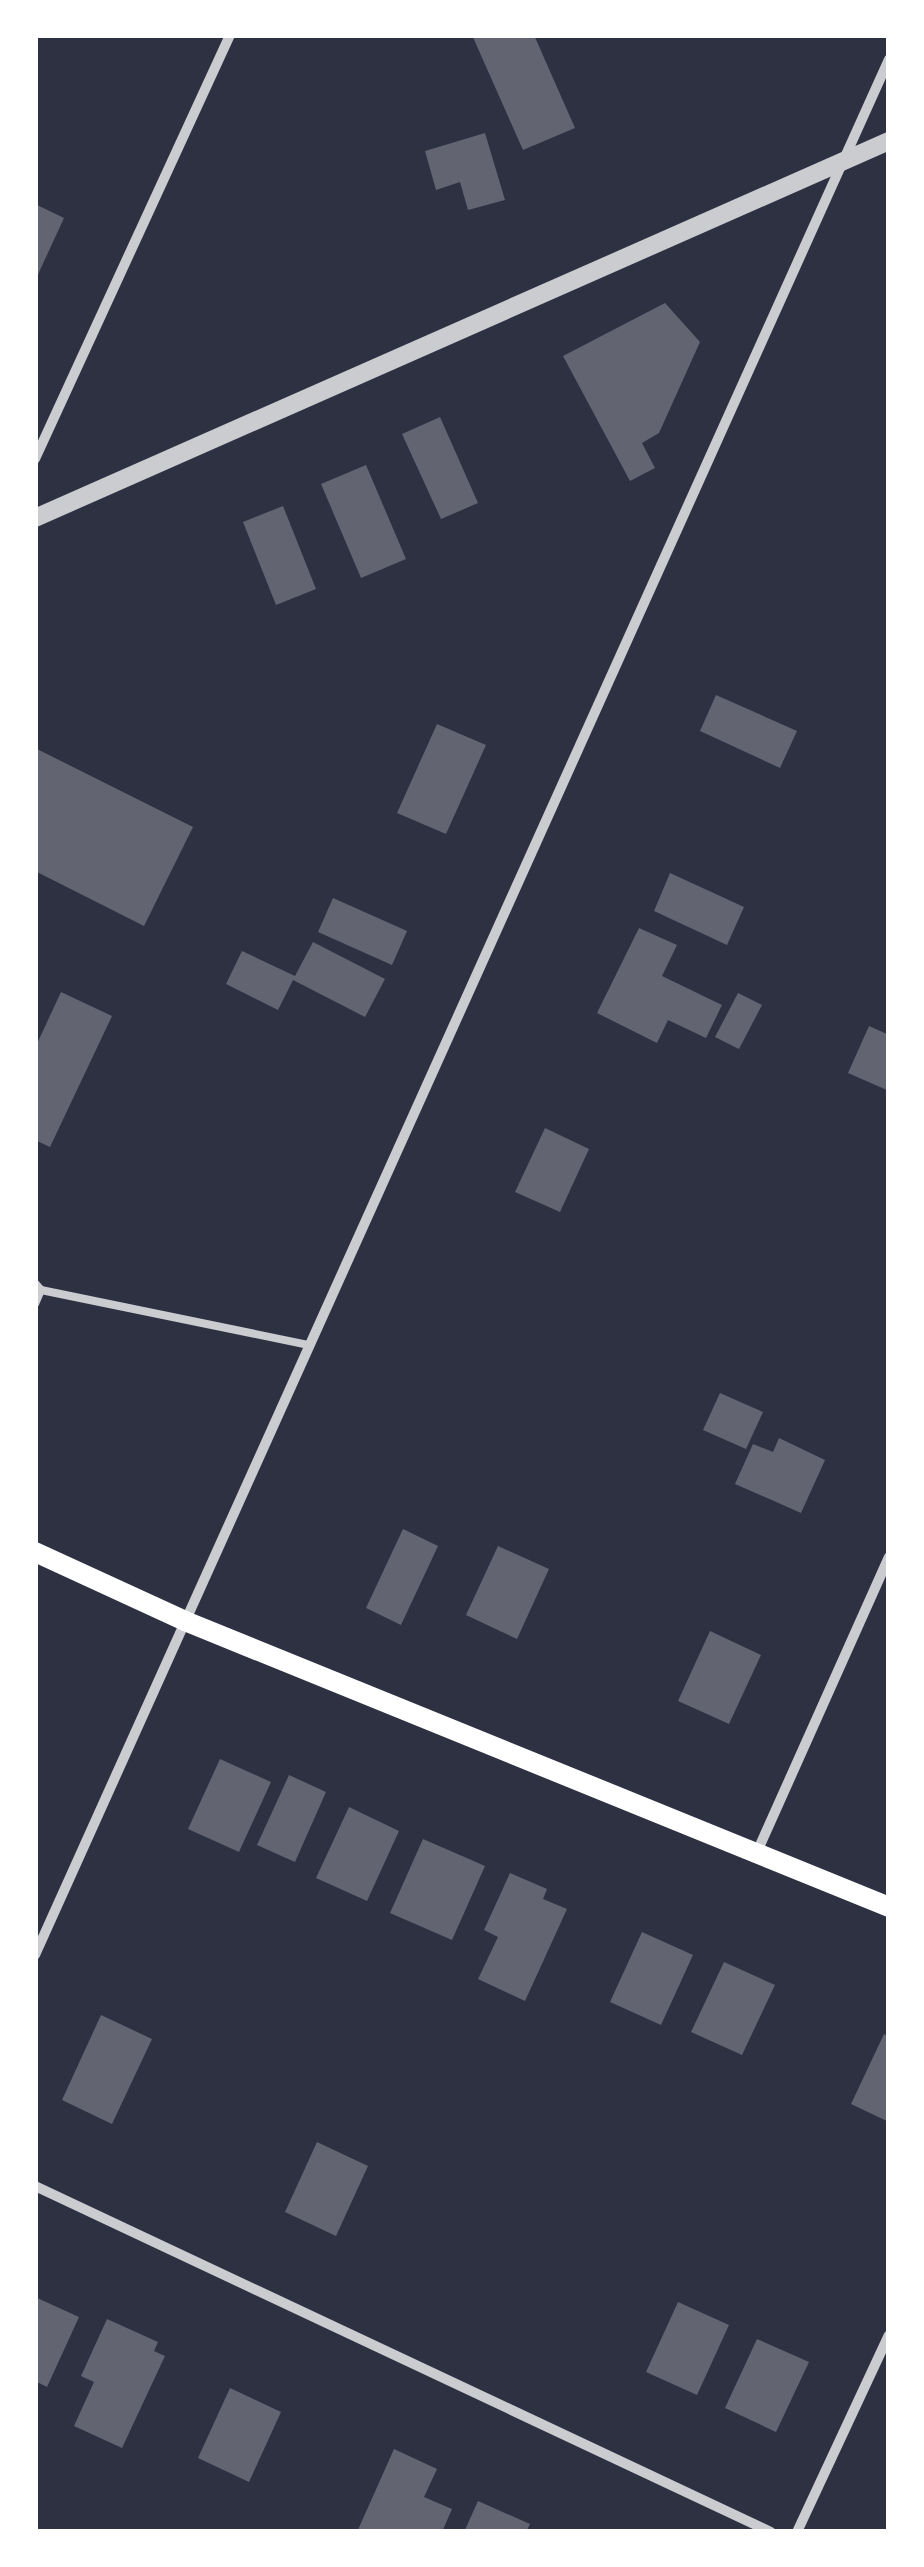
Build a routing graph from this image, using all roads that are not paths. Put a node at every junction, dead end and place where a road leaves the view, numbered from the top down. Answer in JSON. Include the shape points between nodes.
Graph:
{"nodes":[{"id":1,"x":230,"y":35,"type":"edge"},
{"id":2,"x":889,"y":59,"type":"edge"},
{"id":3,"x":889,"y":142,"type":"edge"},
{"id":4,"x":842,"y":162,"type":"junction"},
{"id":5,"x":35,"y":459,"type":"edge"},
{"id":6,"x":35,"y":518,"type":"edge"},
{"id":7,"x":38,"y":1287,"type":"edge"},
{"id":8,"x":35,"y":1304,"type":"edge"},
{"id":9,"x":310,"y":1345,"type":"junction"},
{"id":10,"x":35,"y":1552,"type":"edge"},
{"id":11,"x":889,"y":1558,"type":"edge"},
{"id":12,"x":185,"y":1621,"type":"junction"},
{"id":13,"x":757,"y":1852,"type":"junction"},
{"id":14,"x":889,"y":1907,"type":"edge"},
{"id":15,"x":35,"y":1955,"type":"edge"},
{"id":16,"x":35,"y":2186,"type":"edge"},
{"id":17,"x":889,"y":2335,"type":"edge"},
{"id":18,"x":770,"y":2532,"type":"edge"},
{"id":19,"x":797,"y":2532,"type":"edge"}],
"edges":[{"from":1,"to":5,"type":"street"},
{"from":2,"to":4,"type":"street"},
{"from":3,"to":4,"type":"street"},
{"from":4,"to":6,"type":"street"},
{"from":4,"to":9,"type":"street"},
{"from":7,"to":8,"type":"lane"},
{"from":7,"to":9,"type":"lane"},
{"from":9,"to":12,"type":"street"},
{"from":10,"to":12,"type":"main road"},
{"from":11,"to":13,"type":"street"},
{"from":12,"to":13,"type":"main road"},
{"from":12,"to":15,"type":"street"},
{"from":13,"to":14,"type":"main road"},
{"from":16,"to":18,"type":"street"},
{"from":17,"to":19,"type":"street"}]}
